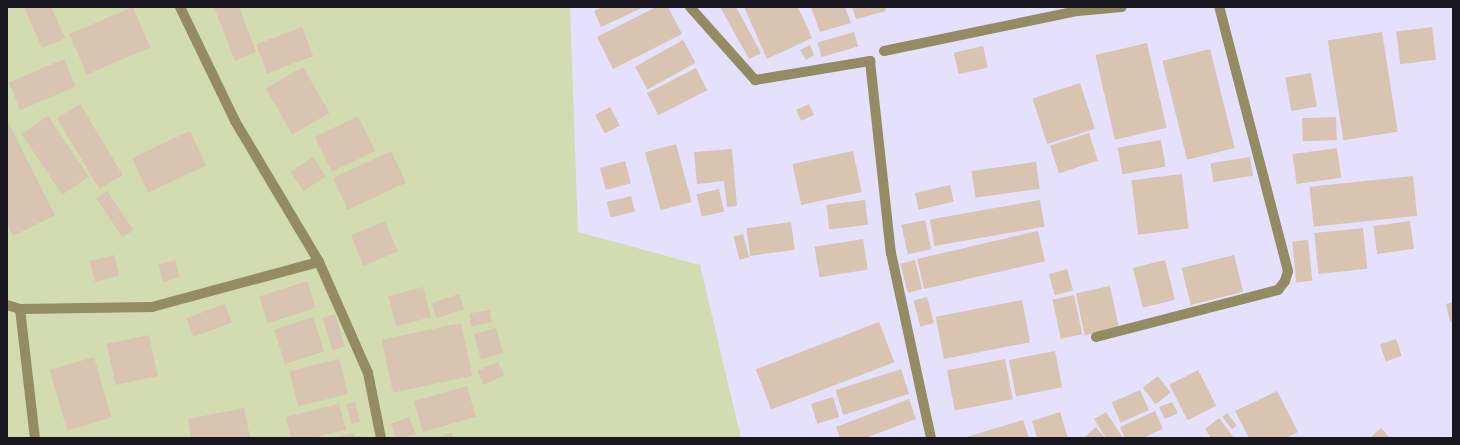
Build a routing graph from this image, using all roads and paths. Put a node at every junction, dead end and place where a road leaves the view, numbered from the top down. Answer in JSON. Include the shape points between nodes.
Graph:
{"nodes":[{"id":1,"x":180,"y":7,"type":"edge"},
{"id":2,"x":690,"y":7,"type":"edge"},
{"id":3,"x":1122,"y":7,"type":"edge"},
{"id":4,"x":1219,"y":7,"type":"edge"},
{"id":5,"x":1078,"y":9,"type":"edge"},
{"id":6,"x":884,"y":51,"type":"dead end"},
{"id":7,"x":319,"y":262,"type":"junction"},
{"id":8,"x":7,"y":305,"type":"edge"},
{"id":9,"x":20,"y":309,"type":"junction"},
{"id":10,"x":1096,"y":337,"type":"dead end"},
{"id":11,"x":36,"y":438,"type":"edge"},
{"id":12,"x":381,"y":438,"type":"edge"},
{"id":13,"x":931,"y":438,"type":"edge"}],
"edges":[{"from":1,"to":7,"type":"street","via":[[235,121]]},
{"from":2,"to":13,"type":"street","via":[[755,80],[870,61],[891,253]]},
{"from":3,"to":5,"type":"street"},
{"from":4,"to":10,"type":"street","via":[[1288,271],[1285,281],[1278,290]]},
{"from":5,"to":6,"type":"street"},
{"from":7,"to":9,"type":"street","via":[[152,307]]},
{"from":7,"to":12,"type":"street","via":[[368,373]]},
{"from":8,"to":9,"type":"street"},
{"from":9,"to":11,"type":"street"}]}
